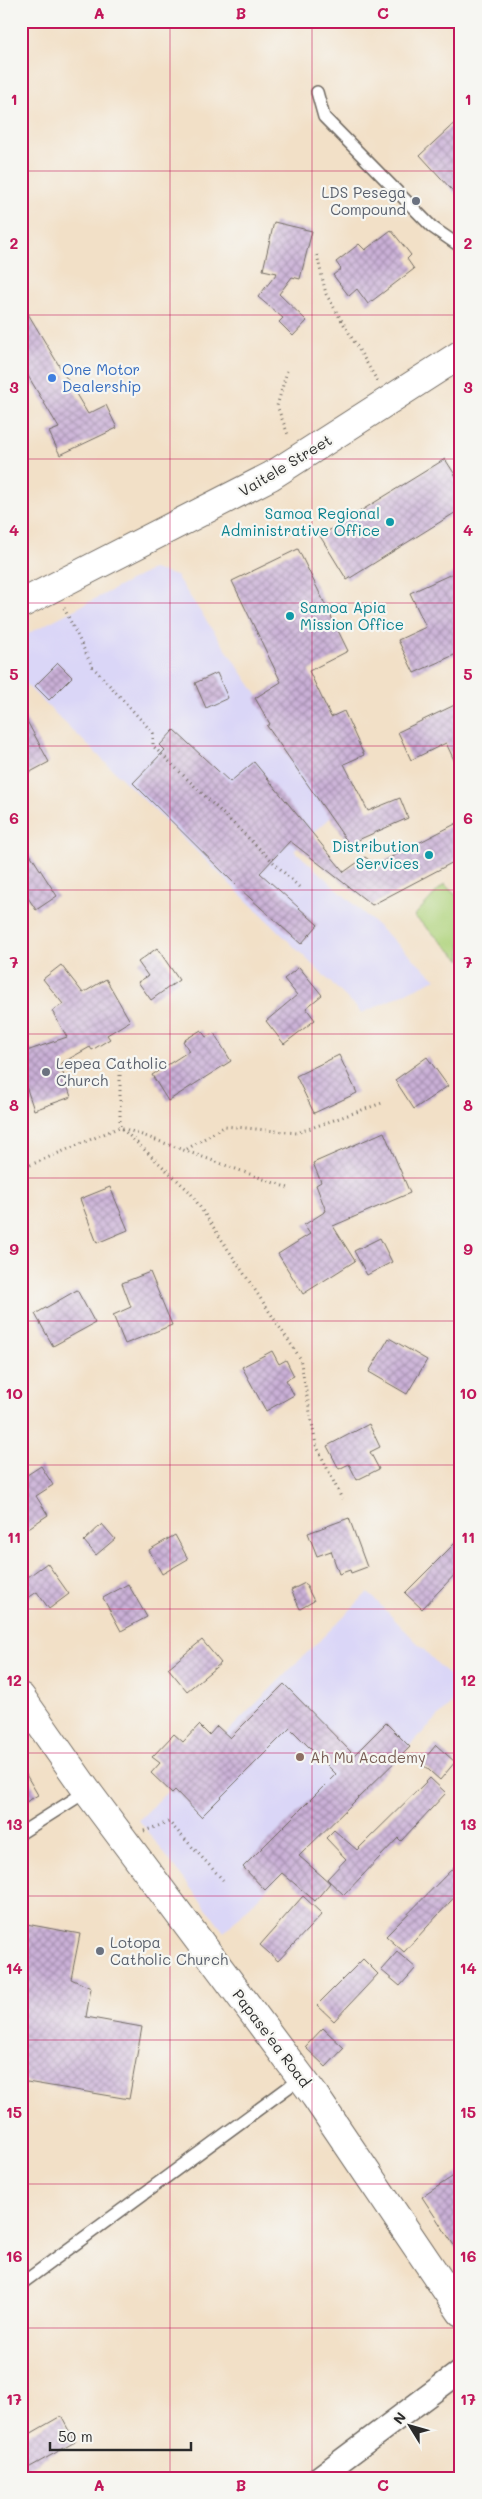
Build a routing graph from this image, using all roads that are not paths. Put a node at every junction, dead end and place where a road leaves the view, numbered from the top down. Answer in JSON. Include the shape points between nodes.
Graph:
{"nodes":[{"id":1,"x":317,"y":92,"type":"dead end"},
{"id":2,"x":461,"y":247,"type":"edge"},
{"id":3,"x":461,"y":354,"type":"edge"},
{"id":4,"x":21,"y":604,"type":"edge"},
{"id":5,"x":21,"y":1697,"type":"edge"},
{"id":6,"x":87,"y":1791,"type":"junction"},
{"id":7,"x":21,"y":1833,"type":"edge"},
{"id":8,"x":302,"y":2077,"type":"junction"},
{"id":9,"x":21,"y":2284,"type":"edge"},
{"id":10,"x":461,"y":2312,"type":"edge"},
{"id":11,"x":461,"y":2371,"type":"edge"},
{"id":12,"x":318,"y":2478,"type":"edge"}],
"edges":[{"from":1,"to":2,"type":"lane","via":[[324,116],[432,227]]},
{"from":3,"to":4,"type":"main road","name":"Vaitele Street","via":[[271,476]]},
{"from":5,"to":6,"type":"main road","name":"Papase'ea Road"},
{"from":6,"to":7,"type":"lane"},
{"from":6,"to":8,"type":"main road","name":"Papase'ea Road"},
{"from":8,"to":9,"type":"lane"},
{"from":8,"to":10,"type":"main road","name":"Papase'ea Road"},
{"from":11,"to":12,"type":"street"}]}
